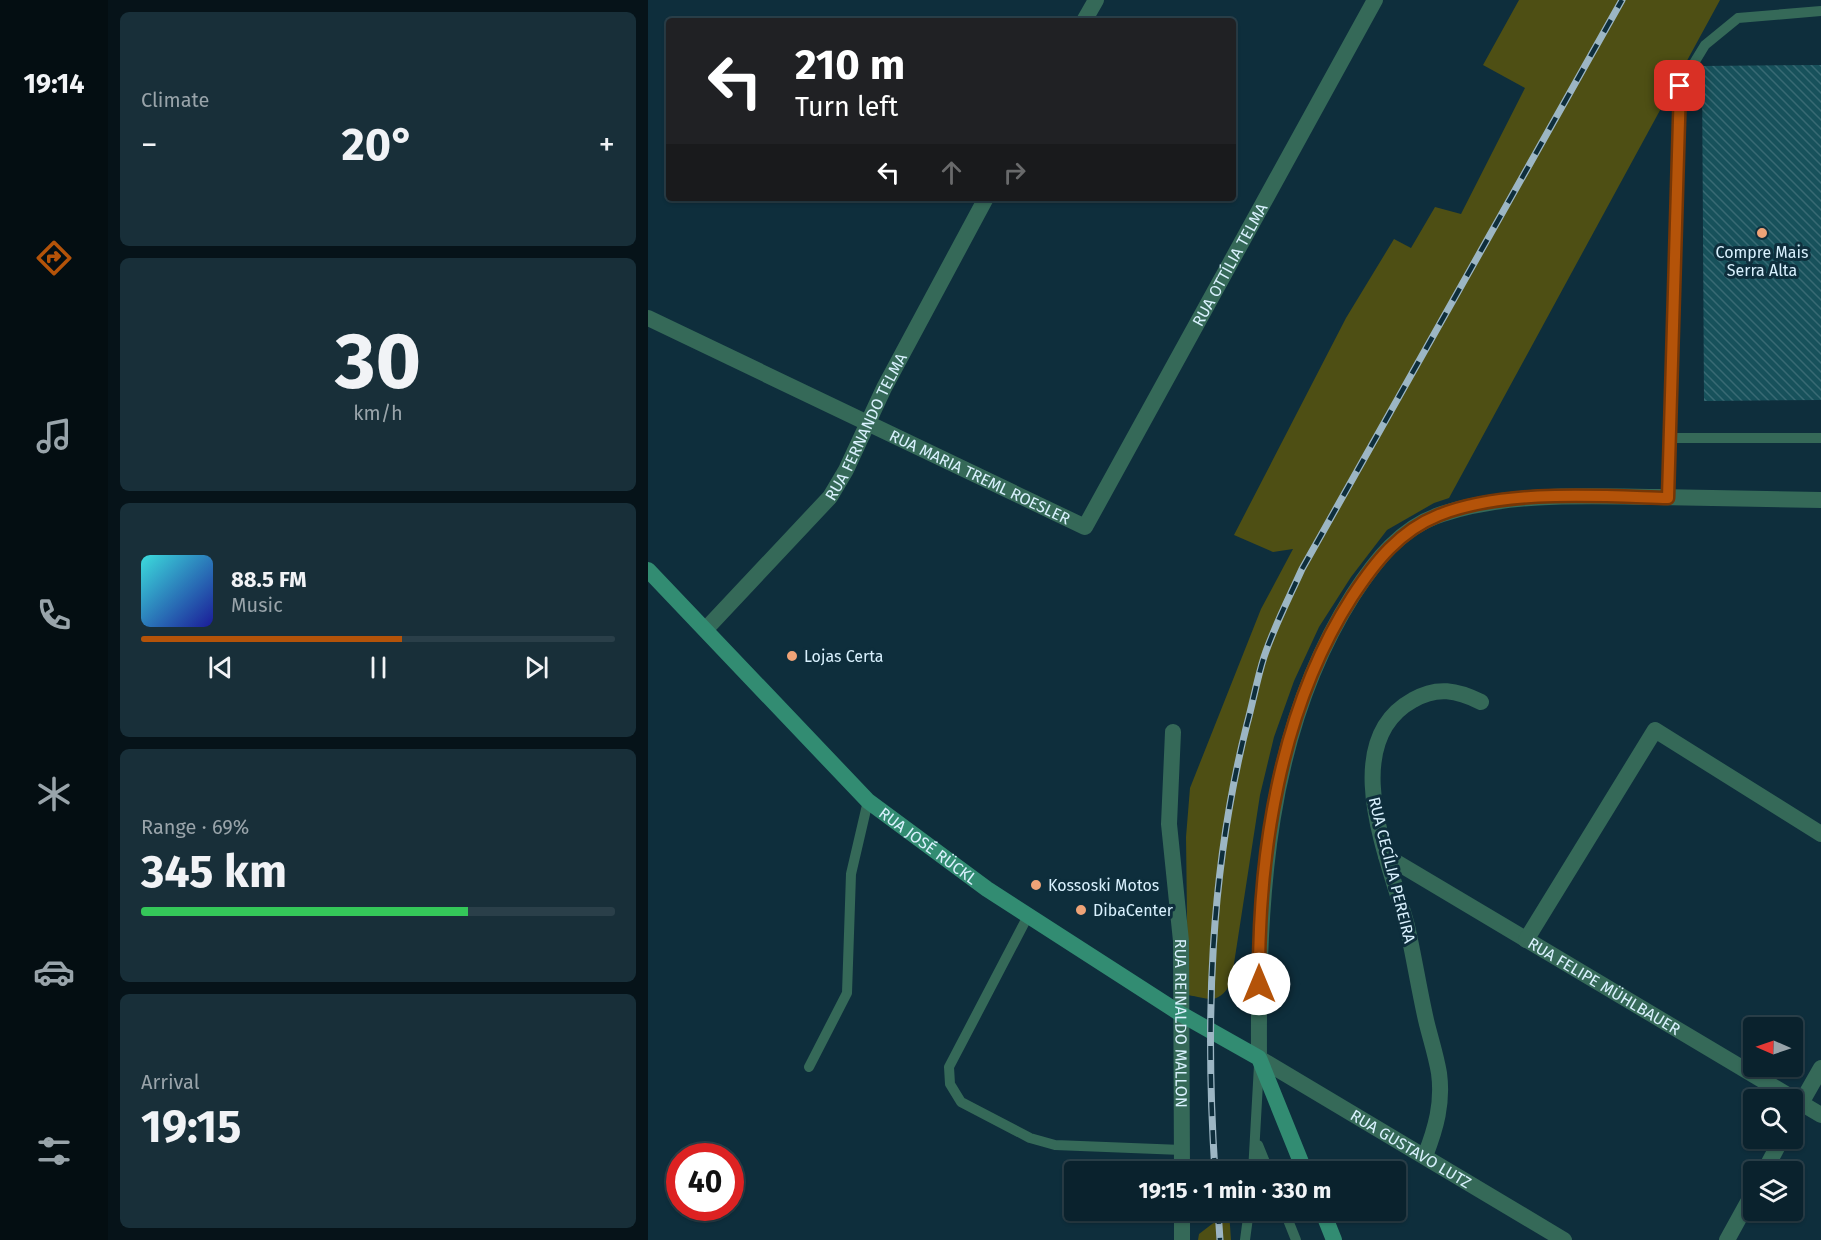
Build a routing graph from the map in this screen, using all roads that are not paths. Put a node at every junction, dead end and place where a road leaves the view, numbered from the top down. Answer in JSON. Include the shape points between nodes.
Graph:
{"nodes":[{"id":1,"x":1096,"y":0,"type":"edge"},
{"id":2,"x":1375,"y":0,"type":"edge"},
{"id":3,"x":1821,"y":11,"type":"edge"},
{"id":4,"x":1086,"y":18,"type":"edge"},
{"id":5,"x":984,"y":201,"type":"edge"},
{"id":6,"x":648,"y":318,"type":"edge"},
{"id":7,"x":868,"y":422,"type":"junction"},
{"id":8,"x":1670,"y":438,"type":"junction"},
{"id":9,"x":1821,"y":438,"type":"edge"},
{"id":10,"x":1668,"y":498,"type":"junction"},
{"id":11,"x":1821,"y":500,"type":"edge"},
{"id":12,"x":1085,"y":527,"type":"joint"},
{"id":13,"x":648,"y":570,"type":"edge"},
{"id":14,"x":706,"y":629,"type":"junction"},
{"id":15,"x":1481,"y":702,"type":"dead end"},
{"id":16,"x":1173,"y":732,"type":"dead end"},
{"id":17,"x":868,"y":801,"type":"junction"},
{"id":18,"x":1821,"y":834,"type":"edge"},
{"id":19,"x":1386,"y":856,"type":"junction"},
{"id":20,"x":1029,"y":914,"type":"junction"},
{"id":21,"x":1526,"y":940,"type":"junction"},
{"id":22,"x":1181,"y":1014,"type":"junction"},
{"id":23,"x":1259,"y":1058,"type":"junction"},
{"id":24,"x":809,"y":1067,"type":"dead end"},
{"id":25,"x":1821,"y":1068,"type":"edge"},
{"id":26,"x":1777,"y":1089,"type":"edge"},
{"id":27,"x":1803,"y":1100,"type":"edge"},
{"id":28,"x":1803,"y":1104,"type":"edge"},
{"id":29,"x":1821,"y":1115,"type":"edge"},
{"id":30,"x":1257,"y":1142,"type":"junction"},
{"id":31,"x":1182,"y":1150,"type":"junction"},
{"id":32,"x":1425,"y":1156,"type":"junction"},
{"id":33,"x":1182,"y":1161,"type":"edge"},
{"id":34,"x":1254,"y":1161,"type":"edge"},
{"id":35,"x":1265,"y":1161,"type":"edge"},
{"id":36,"x":1301,"y":1161,"type":"edge"},
{"id":37,"x":1743,"y":1211,"type":"edge"},
{"id":38,"x":1182,"y":1221,"type":"edge"},
{"id":39,"x":1248,"y":1221,"type":"edge"},
{"id":40,"x":1288,"y":1221,"type":"edge"},
{"id":41,"x":1326,"y":1221,"type":"edge"},
{"id":42,"x":1182,"y":1240,"type":"edge"},
{"id":43,"x":1245,"y":1240,"type":"edge"},
{"id":44,"x":1296,"y":1240,"type":"edge"},
{"id":45,"x":1334,"y":1240,"type":"edge"},
{"id":46,"x":1564,"y":1240,"type":"edge"},
{"id":47,"x":1727,"y":1240,"type":"edge"}],
"edges":[{"from":1,"to":4,"type":"street"},
{"from":2,"to":12,"type":"street","name":"RUA OTTÍLIA TELMA"},
{"from":3,"to":8,"type":"lane","via":[[1738,18],[1705,45],[1680,86]]},
{"from":5,"to":7,"type":"street","name":"RUA FERNANDO TELMA"},
{"from":6,"to":7,"type":"street","name":"RUA MARIA TREML ROESLER"},
{"from":7,"to":12,"type":"street","name":"RUA MARIA TREML ROESLER"},
{"from":7,"to":14,"type":"street","name":"RUA FERNANDO TELMA","via":[[830,497]]},
{"from":8,"to":9,"type":"lane"},
{"from":8,"to":10,"type":"lane"},
{"from":10,"to":11,"type":"street"},
{"from":10,"to":23,"type":"street","via":[[1538,498],[1472,505],[1408,530],[1385,551],[1362,581],[1326,644],[1306,692],[1277,793],[1260,909]]},
{"from":13,"to":14,"type":"main road","name":"RUA JOSÉ RÜCKL"},
{"from":14,"to":17,"type":"main road","name":"RUA JOSÉ RÜCKL"},
{"from":15,"to":19,"type":"street","name":"RUA CECÍLIA PEREIRA","via":[[1454,691],[1436,690],[1407,703],[1380,734],[1372,783]]},
{"from":16,"to":22,"type":"street","name":"RUA REINALDO MALLON","via":[[1169,824],[1181,941]]},
{"from":17,"to":20,"type":"main road","name":"RUA JOSÉ RÜCKL","via":[[951,864]]},
{"from":17,"to":24,"type":"lane","via":[[851,873],[847,993]]},
{"from":18,"to":21,"type":"street","via":[[1655,730]]},
{"from":19,"to":21,"type":"street","name":"RUA FELIPE MÜHLBAUER"},
{"from":19,"to":32,"type":"street","name":"RUA CECÍLIA PEREIRA","via":[[1407,926],[1440,1087],[1437,1125]]},
{"from":20,"to":22,"type":"main road","name":"RUA JOSÉ RÜCKL"},
{"from":20,"to":31,"type":"lane","via":[[950,1067],[950,1084],[960,1102],[1030,1138],[1055,1144]]},
{"from":21,"to":26,"type":"street","name":"RUA FELIPE MÜHLBAUER"},
{"from":22,"to":23,"type":"main road","name":"RUA JOSÉ RÜCKL"},
{"from":22,"to":31,"type":"street","name":"RUA REINALDO MALLON"},
{"from":23,"to":30,"type":"lane"},
{"from":23,"to":32,"type":"street","name":"RUA GUSTAVO LUTZ"},
{"from":23,"to":36,"type":"main road"},
{"from":25,"to":27,"type":"street"},
{"from":28,"to":29,"type":"street","name":"RUA FELIPE MÜHLBAUER"},
{"from":30,"to":34,"type":"lane"},
{"from":30,"to":35,"type":"lane"},
{"from":31,"to":33,"type":"street","name":"RUA REINALDO MALLON"},
{"from":32,"to":46,"type":"street","name":"RUA GUSTAVO LUTZ"},
{"from":37,"to":47,"type":"street"},
{"from":38,"to":42,"type":"street"},
{"from":39,"to":43,"type":"lane"},
{"from":40,"to":44,"type":"lane"},
{"from":41,"to":45,"type":"main road"}]}
